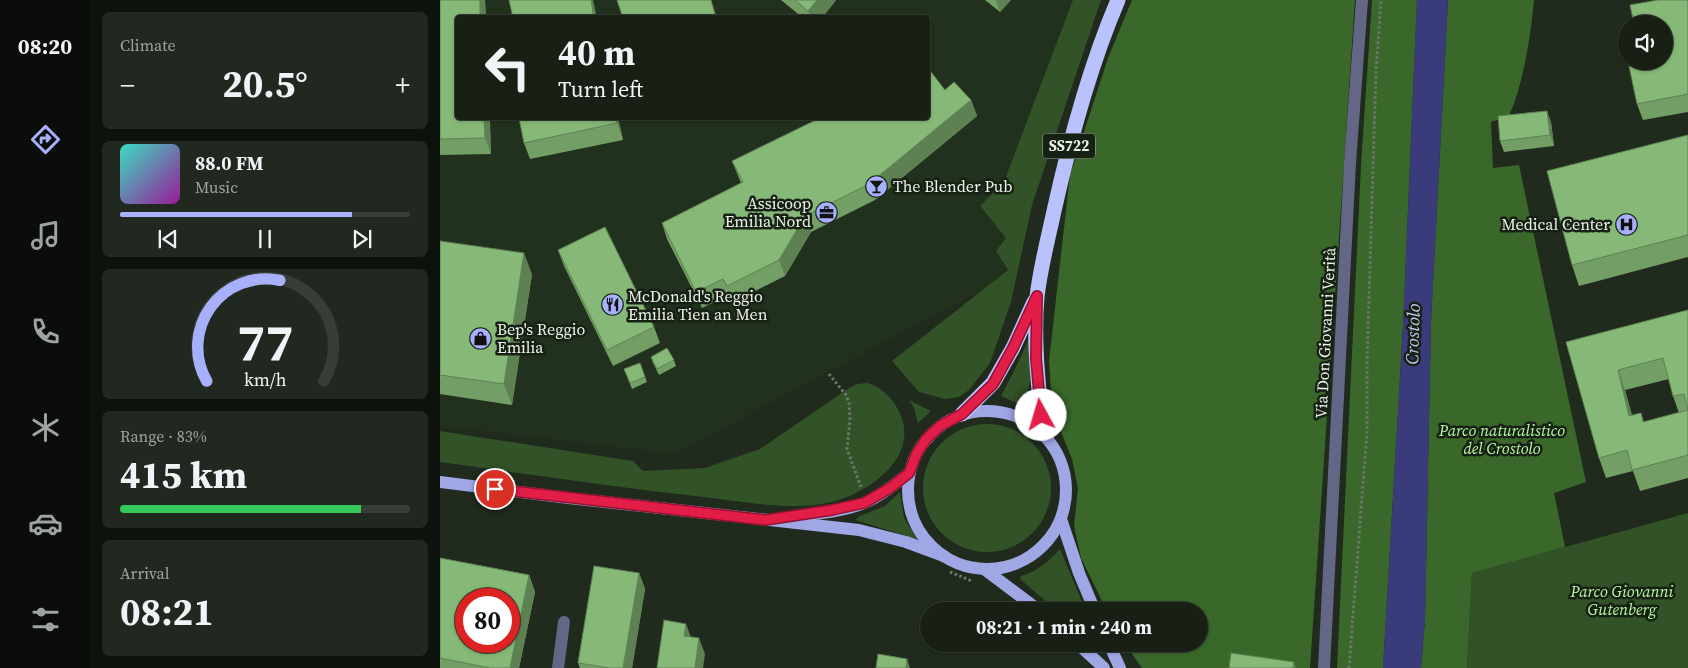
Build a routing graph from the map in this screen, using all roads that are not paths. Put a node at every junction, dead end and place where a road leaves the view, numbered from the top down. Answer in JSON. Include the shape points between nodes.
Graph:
{"nodes":[{"id":1,"x":1118,"y":0,"type":"edge"},
{"id":2,"x":1362,"y":0,"type":"edge"},
{"id":3,"x":1037,"y":296,"type":"junction"},
{"id":4,"x":962,"y":414,"type":"junction"},
{"id":5,"x":1043,"y":434,"type":"junction"},
{"id":6,"x":909,"y":473,"type":"junction"},
{"id":7,"x":440,"y":482,"type":"edge"},
{"id":8,"x":1061,"y":519,"type":"junction"},
{"id":9,"x":765,"y":520,"type":"junction"},
{"id":10,"x":944,"y":556,"type":"junction"},
{"id":11,"x":984,"y":569,"type":"junction"},
{"id":12,"x":1028,"y":602,"type":"edge"},
{"id":13,"x":1091,"y":602,"type":"edge"},
{"id":14,"x":564,"y":622,"type":"dead end"},
{"id":15,"x":1087,"y":652,"type":"edge"},
{"id":16,"x":1113,"y":652,"type":"edge"},
{"id":17,"x":558,"y":668,"type":"edge"},
{"id":18,"x":1104,"y":668,"type":"edge"},
{"id":19,"x":1120,"y":668,"type":"edge"},
{"id":20,"x":1324,"y":668,"type":"edge"}],
"edges":[{"from":1,"to":3,"type":"highway","number":"SS722","via":[[1078,112]]},
{"from":2,"to":20,"type":"street","name":"Via Don Giovanni Verità","via":[[1350,164]]},
{"from":3,"to":4,"type":"highway","number":"SS722","via":[[993,384]]},
{"from":3,"to":5,"type":"highway","number":"SS722","via":[[1036,358]]},
{"from":4,"to":5,"type":"main road","via":[[1006,413],[1026,421]]},
{"from":4,"to":6,"type":"main road","via":[[940,426],[927,438]]},
{"from":5,"to":8,"type":"main road","via":[[1057,452],[1065,474],[1066,496]]},
{"from":6,"to":9,"type":"main road","via":[[864,503]]},
{"from":6,"to":10,"type":"main road","via":[[908,497],[914,520],[926,541]]},
{"from":7,"to":9,"type":"main road"},
{"from":8,"to":11,"type":"main road","via":[[1048,540],[1030,556],[1008,566]]},
{"from":8,"to":13,"type":"main road"},
{"from":9,"to":10,"type":"main road","via":[[859,530]]},
{"from":10,"to":11,"type":"main road"},
{"from":11,"to":12,"type":"main road"},
{"from":14,"to":17,"type":"street"},
{"from":15,"to":18,"type":"main road"},
{"from":16,"to":19,"type":"main road"}]}
